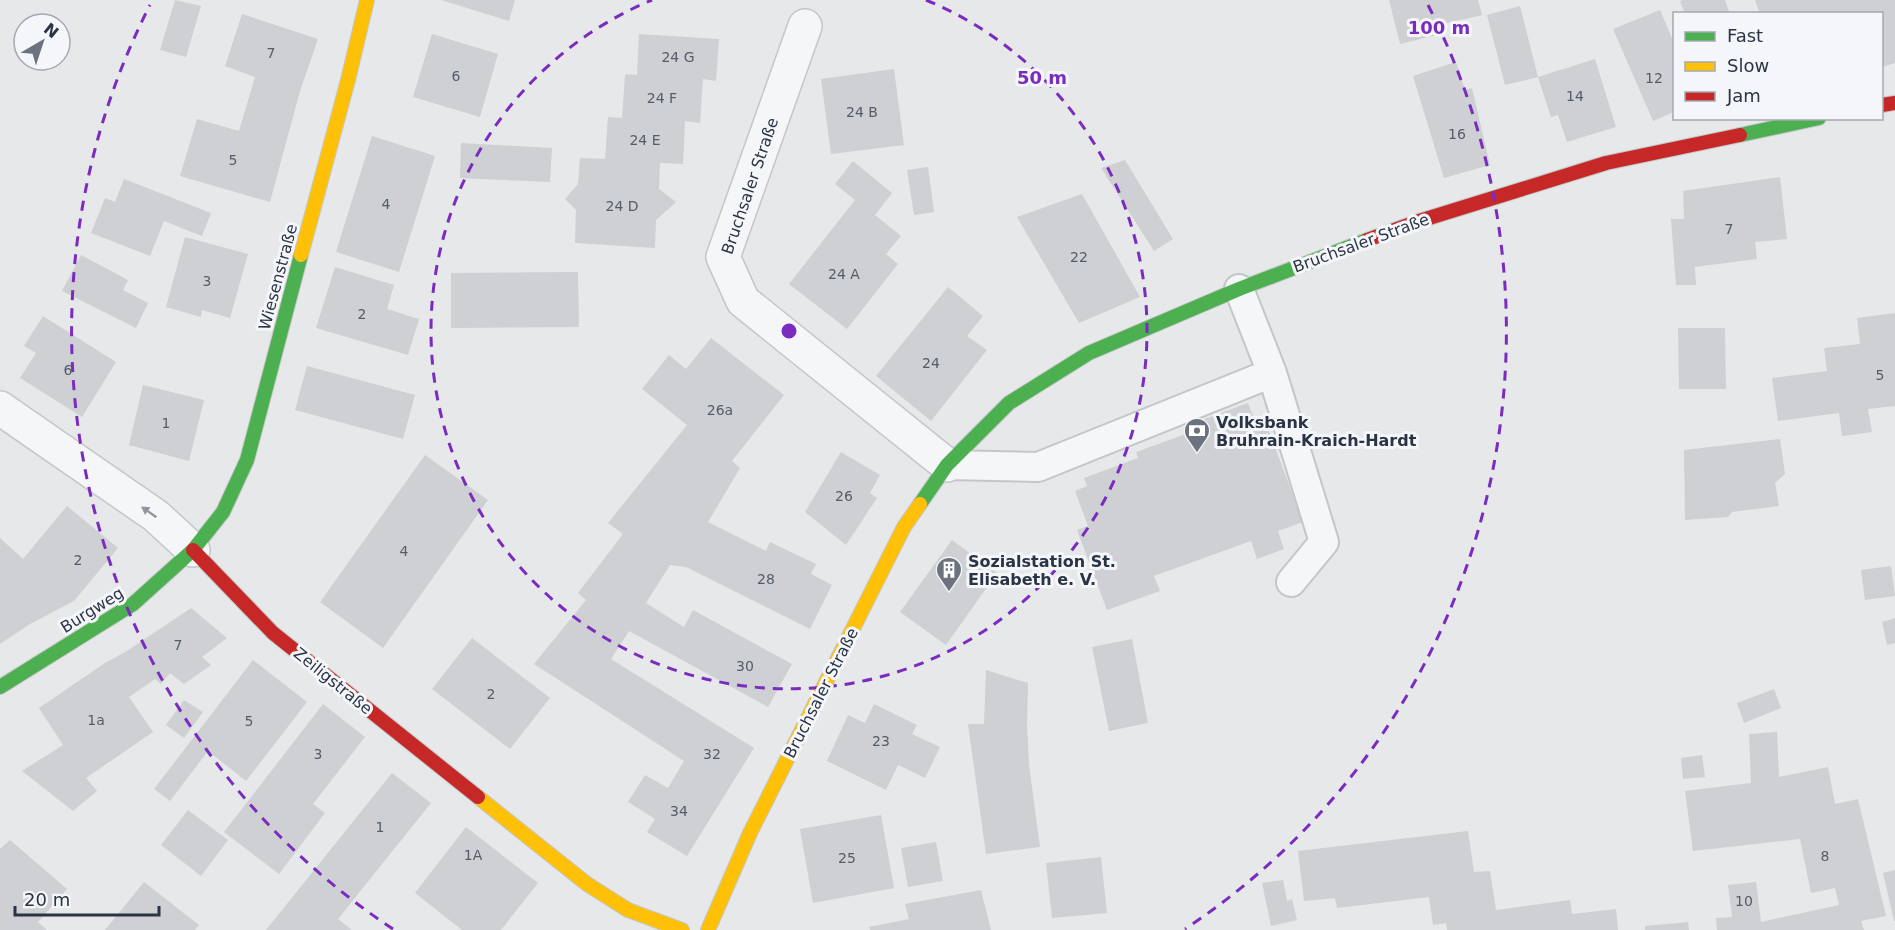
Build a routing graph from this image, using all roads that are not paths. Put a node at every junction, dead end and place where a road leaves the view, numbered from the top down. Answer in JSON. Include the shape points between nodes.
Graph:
{"nodes":[{"id":1,"x":367,"y":0,"type":"edge"},
{"id":2,"x":805,"y":26,"type":"dead end"},
{"id":3,"x":1810,"y":120,"type":"edge"},
{"id":4,"x":1239,"y":289,"type":"junction"},
{"id":5,"x":1272,"y":373,"type":"junction"},
{"id":6,"x":0,"y":408,"type":"edge"},
{"id":7,"x":947,"y":465,"type":"junction"},
{"id":8,"x":193,"y":550,"type":"junction"},
{"id":9,"x":1291,"y":582,"type":"dead end"},
{"id":10,"x":0,"y":687,"type":"edge"},
{"id":11,"x":682,"y":930,"type":"edge"},
{"id":12,"x":708,"y":930,"type":"edge"}],
"edges":[{"from":1,"to":8,"type":"street","name":"Wiesenstraße","via":[[247,460],[223,512]]},
{"from":2,"to":7,"type":"street","name":"Bruchsaler Straße","via":[[723,257],[743,301]]},
{"from":3,"to":4,"type":"street","name":"Bruchsaler Straße","via":[[1606,163],[1416,222]]},
{"from":4,"to":5,"type":"lane"},
{"from":4,"to":7,"type":"street","name":"Bruchsaler Straße","via":[[1089,353],[1009,403]]},
{"from":5,"to":7,"type":"lane","via":[[1038,467]]},
{"from":5,"to":9,"type":"lane","via":[[1324,542]]},
{"from":8,"to":6,"type":"street","name":"Zeiligstraße","one_way":true,"via":[[156,516]]},
{"from":7,"to":12,"type":"street","name":"Bruchsaler Straße","via":[[899,538],[750,833]]},
{"from":8,"to":10,"type":"street","name":"Burgweg","via":[[133,604]]},
{"from":8,"to":11,"type":"street","name":"Zeiligstraße","via":[[273,633],[587,884],[628,910]]}]}
